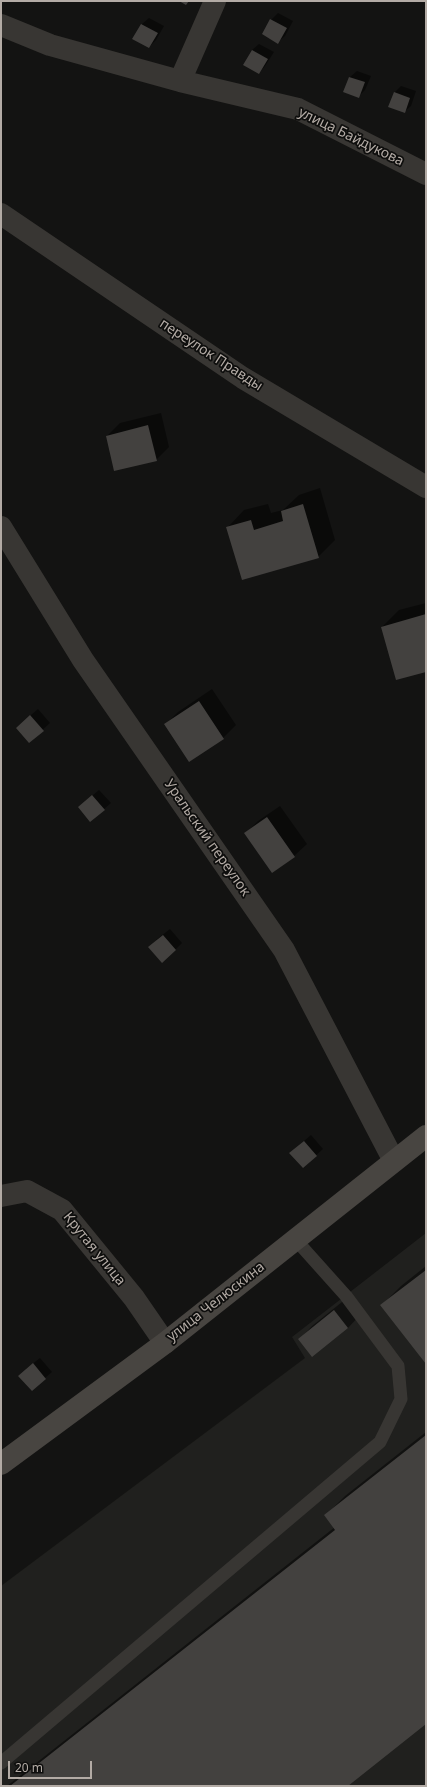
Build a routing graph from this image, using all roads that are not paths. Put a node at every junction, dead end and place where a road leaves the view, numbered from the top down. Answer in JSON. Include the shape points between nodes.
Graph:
{"nodes":[{"id":1,"x":215,"y":1,"type":"edge"},
{"id":2,"x":1,"y":25,"type":"edge"},
{"id":3,"x":180,"y":81,"type":"junction"},
{"id":4,"x":426,"y":174,"type":"edge"},
{"id":5,"x":1,"y":214,"type":"edge"},
{"id":6,"x":426,"y":488,"type":"edge"},
{"id":7,"x":1,"y":527,"type":"edge"},
{"id":8,"x":426,"y":1136,"type":"edge"},
{"id":9,"x":394,"y":1160,"type":"junction"},
{"id":10,"x":1,"y":1196,"type":"edge"},
{"id":11,"x":295,"y":1239,"type":"junction"},
{"id":12,"x":165,"y":1343,"type":"junction"},
{"id":13,"x":1,"y":1464,"type":"edge"},
{"id":14,"x":1,"y":1762,"type":"edge"}],
"edges":[{"from":1,"to":3,"type":"street"},
{"from":2,"to":3,"type":"street","name":"улица Байдукова","via":[[50,45]]},
{"from":3,"to":4,"type":"street","name":"улица Байдукова","via":[[298,109]]},
{"from":5,"to":6,"type":"street","name":"переулок Правды","via":[[244,378]]},
{"from":7,"to":9,"type":"street","name":"Уральский переулок","via":[[83,660],[284,950]]},
{"from":8,"to":9,"type":"main road","name":"улица Челюскина"},
{"from":9,"to":11,"type":"main road","name":"улица Челюскина"},
{"from":10,"to":12,"type":"street","name":"Крутая улица","via":[[27,1191],[62,1210],[134,1298]]},
{"from":11,"to":12,"type":"main road","name":"улица Челюскина"},
{"from":11,"to":14,"type":"lane","via":[[346,1296],[398,1366],[401,1399],[380,1442]]},
{"from":12,"to":13,"type":"main road","name":"улица Челюскина"}]}
